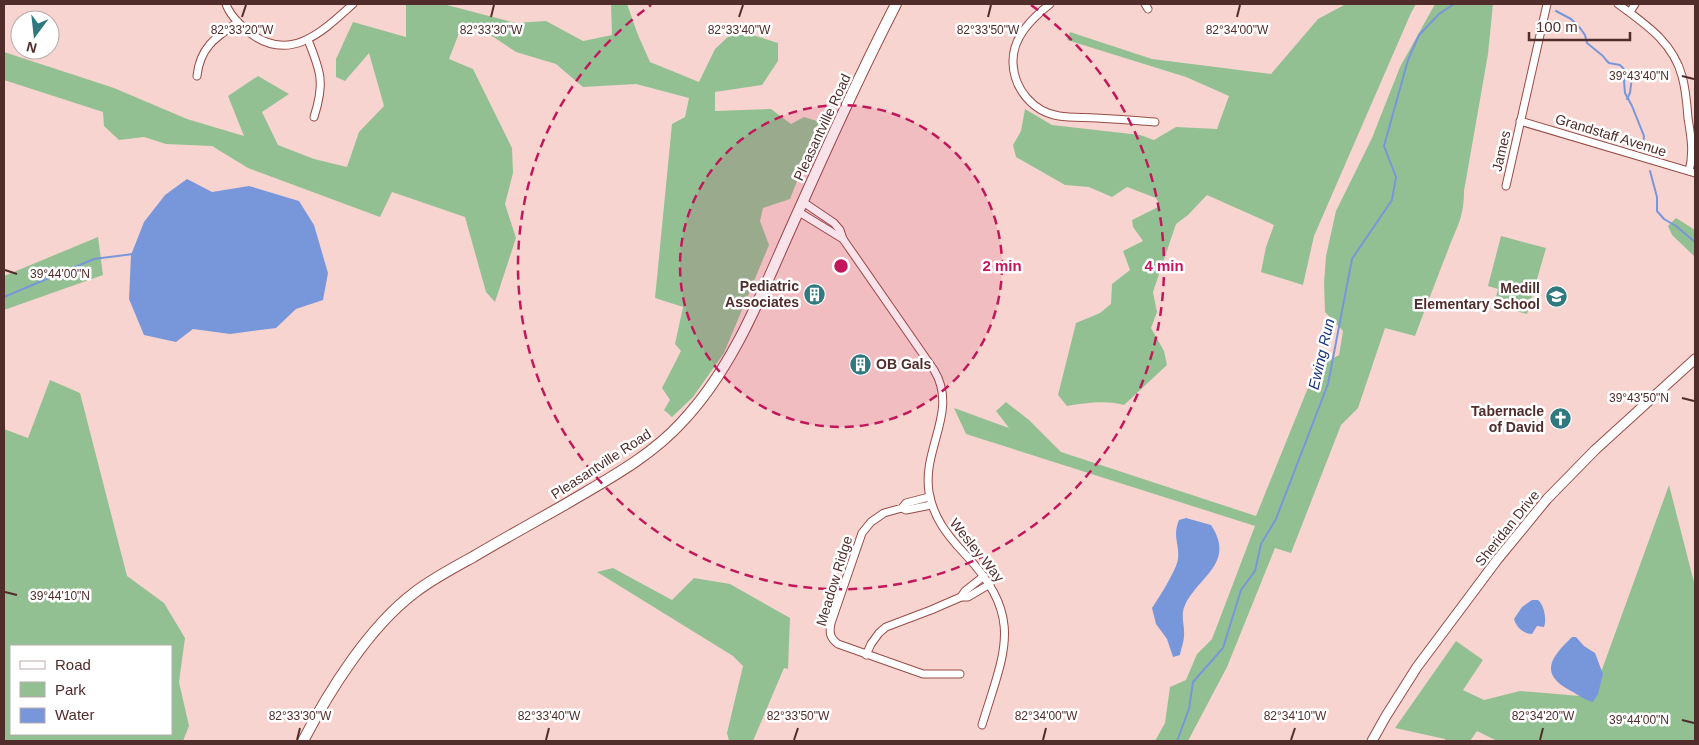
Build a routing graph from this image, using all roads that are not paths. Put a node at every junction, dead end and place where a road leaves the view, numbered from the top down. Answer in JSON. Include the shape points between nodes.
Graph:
{"nodes":[{"id":1,"x":226,"y":4,"type":"edge"},
{"id":2,"x":354,"y":4,"type":"edge"},
{"id":3,"x":896,"y":4,"type":"edge"},
{"id":4,"x":1050,"y":4,"type":"edge"},
{"id":5,"x":1547,"y":4,"type":"edge"},
{"id":6,"x":1618,"y":4,"type":"edge"},
{"id":7,"x":1635,"y":4,"type":"edge"},
{"id":8,"x":1630,"y":12,"type":"junction"},
{"id":9,"x":238,"y":22,"type":"junction"},
{"id":10,"x":308,"y":40,"type":"junction"},
{"id":11,"x":197,"y":76,"type":"dead end"},
{"id":12,"x":314,"y":117,"type":"dead end"},
{"id":13,"x":1520,"y":121,"type":"junction"},
{"id":14,"x":1155,"y":122,"type":"dead end"},
{"id":15,"x":1692,"y":172,"type":"edge"},
{"id":16,"x":1506,"y":186,"type":"dead end"},
{"id":17,"x":801,"y":207,"type":"junction"},
{"id":18,"x":1695,"y":358,"type":"edge"},
{"id":19,"x":930,"y":501,"type":"junction"},
{"id":20,"x":984,"y":576,"type":"junction"},
{"id":21,"x":990,"y":584,"type":"junction"},
{"id":22,"x":961,"y":597,"type":"junction"},
{"id":23,"x":866,"y":655,"type":"junction"},
{"id":24,"x":960,"y":674,"type":"dead end"},
{"id":25,"x":982,"y":725,"type":"dead end"},
{"id":26,"x":303,"y":741,"type":"edge"},
{"id":27,"x":1372,"y":741,"type":"edge"}],
"edges":[{"from":1,"to":9,"type":"street"},
{"from":2,"to":10,"type":"street"},
{"from":3,"to":17,"type":"main road","name":"Pleasantville Road","via":[[844,109]]},
{"from":4,"to":14,"type":"street","via":[[1022,32],[1014,49],[1015,79],[1025,96],[1040,109],[1060,116]]},
{"from":5,"to":13,"type":"street","name":"James"},
{"from":6,"to":8,"type":"street"},
{"from":7,"to":8,"type":"street"},
{"from":8,"to":15,"type":"street","via":[[1666,43],[1680,68],[1691,136]]},
{"from":9,"to":10,"type":"street","via":[[268,42],[284,45]]},
{"from":9,"to":11,"type":"street","via":[[204,50]]},
{"from":10,"to":12,"type":"street","via":[[321,78]]},
{"from":13,"to":15,"type":"street","name":"Grandstaff Avenue"},
{"from":13,"to":16,"type":"street","name":"James"},
{"from":17,"to":19,"type":"street","name":"Wesley Way","via":[[834,223],[840,230],[940,382],[942,414],[928,467]]},
{"from":17,"to":26,"type":"main road","name":"Pleasantville Road","via":[[731,356],[683,421],[639,460],[436,578],[403,602],[341,676]]},
{"from":18,"to":27,"type":"street","name":"Sheridan Drive","via":[[1547,499],[1417,666]]},
{"from":19,"to":20,"type":"street","name":"Wesley Way","via":[[948,537]]},
{"from":19,"to":23,"type":"street","name":"Meadow Ridge","via":[[906,503],[871,522],[862,533],[829,631],[832,640],[838,644]]},
{"from":20,"to":21,"type":"street","name":"Wesley Way"},
{"from":20,"to":22,"type":"street"},
{"from":21,"to":22,"type":"street","via":[[968,597]]},
{"from":21,"to":25,"type":"street","name":"Wesley Way","via":[[1004,617],[1005,642]]},
{"from":22,"to":23,"type":"street","via":[[886,627]]},
{"from":23,"to":24,"type":"street","name":"Meadow Ridge","via":[[923,674]]}]}
